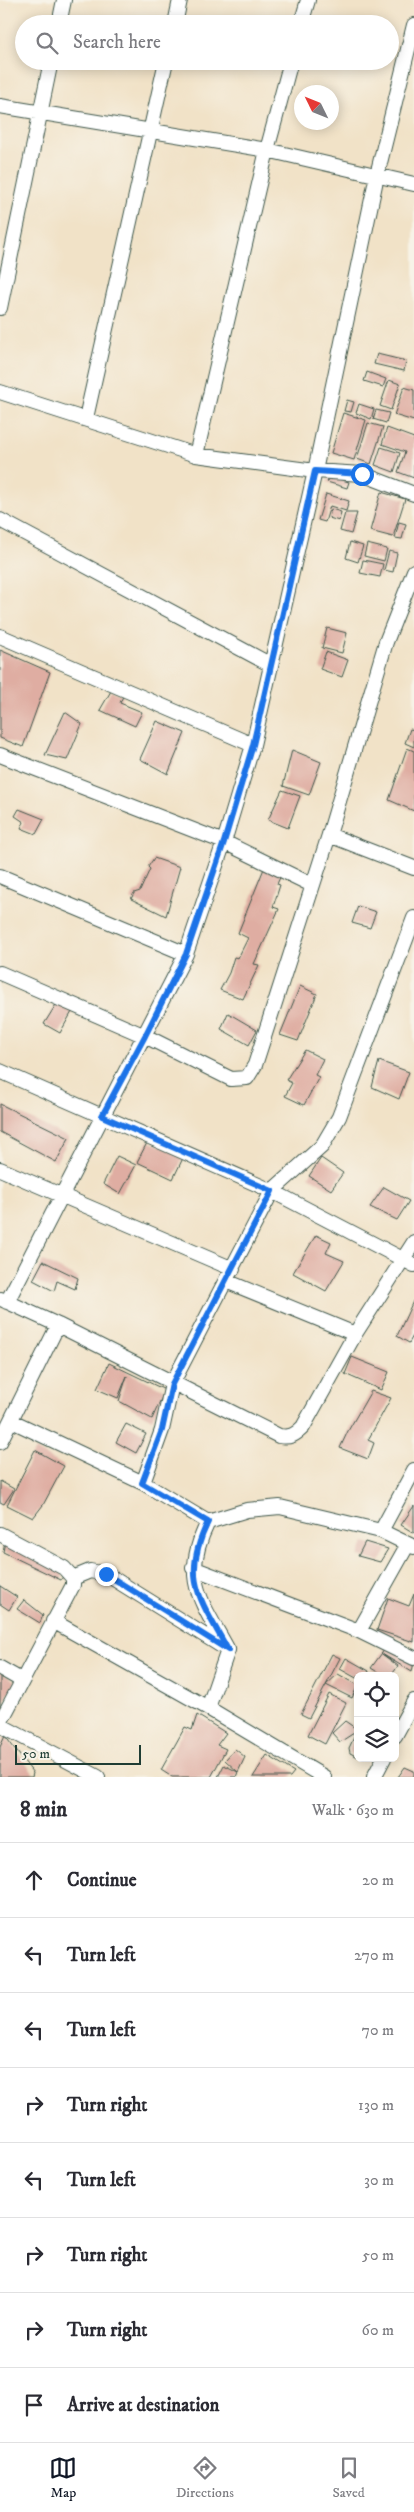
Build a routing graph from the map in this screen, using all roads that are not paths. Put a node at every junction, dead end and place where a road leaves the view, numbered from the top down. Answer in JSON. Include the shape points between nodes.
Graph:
{"nodes":[{"id":1,"x":64,"y":0,"type":"edge"},
{"id":2,"x":180,"y":0,"type":"edge"},
{"id":3,"x":308,"y":0,"type":"edge"},
{"id":4,"x":61,"y":15,"type":"edge"},
{"id":5,"x":176,"y":15,"type":"edge"},
{"id":6,"x":304,"y":15,"type":"edge"},
{"id":7,"x":414,"y":25,"type":"edge"},
{"id":8,"x":49,"y":70,"type":"edge"},
{"id":9,"x":164,"y":70,"type":"edge"},
{"id":10,"x":289,"y":70,"type":"edge"},
{"id":11,"x":0,"y":106,"type":"edge"},
{"id":12,"x":41,"y":114,"type":"junction"},
{"id":13,"x":151,"y":130,"type":"junction"},
{"id":14,"x":267,"y":150,"type":"junction"},
{"id":15,"x":377,"y":174,"type":"junction"},
{"id":16,"x":414,"y":184,"type":"edge"},
{"id":17,"x":0,"y":308,"type":"edge"},
{"id":18,"x":0,"y":392,"type":"edge"},
{"id":19,"x":86,"y":418,"type":"junction"},
{"id":20,"x":196,"y":455,"type":"junction"},
{"id":21,"x":315,"y":471,"type":"junction"},
{"id":22,"x":414,"y":494,"type":"edge"},
{"id":23,"x":0,"y":520,"type":"edge"},
{"id":24,"x":414,"y":571,"type":"edge"},
{"id":25,"x":0,"y":636,"type":"edge"},
{"id":26,"x":272,"y":665,"type":"junction"},
{"id":27,"x":253,"y":745,"type":"junction"},
{"id":28,"x":0,"y":755,"type":"edge"},
{"id":29,"x":328,"y":835,"type":"junction"},
{"id":30,"x":224,"y":842,"type":"junction"},
{"id":31,"x":414,"y":868,"type":"edge"},
{"id":32,"x":0,"y":876,"type":"edge"},
{"id":33,"x":312,"y":885,"type":"junction"},
{"id":34,"x":414,"y":918,"type":"edge"},
{"id":35,"x":186,"y":954,"type":"junction"},
{"id":36,"x":0,"y":973,"type":"edge"},
{"id":37,"x":145,"y":1036,"type":"junction"},
{"id":38,"x":0,"y":1071,"type":"edge"},
{"id":39,"x":102,"y":1116,"type":"junction"},
{"id":40,"x":0,"y":1169,"type":"edge"},
{"id":41,"x":272,"y":1191,"type":"junction"},
{"id":42,"x":62,"y":1195,"type":"junction"},
{"id":43,"x":414,"y":1242,"type":"edge"},
{"id":44,"x":409,"y":1262,"type":"edge"},
{"id":45,"x":233,"y":1269,"type":"junction"},
{"id":46,"x":226,"y":1281,"type":"junction"},
{"id":47,"x":4,"y":1300,"type":"edge"},
{"id":48,"x":58,"y":1325,"type":"junction"},
{"id":49,"x":355,"y":1334,"type":"junction"},
{"id":50,"x":172,"y":1384,"type":"junction"},
{"id":51,"x":12,"y":1421,"type":"junction"},
{"id":52,"x":0,"y":1442,"type":"edge"},
{"id":53,"x":414,"y":1470,"type":"edge"},
{"id":54,"x":142,"y":1483,"type":"junction"},
{"id":55,"x":208,"y":1522,"type":"junction"},
{"id":56,"x":381,"y":1531,"type":"junction"},
{"id":57,"x":0,"y":1534,"type":"edge"},
{"id":58,"x":411,"y":1546,"type":"edge"},
{"id":59,"x":193,"y":1568,"type":"junction"},
{"id":60,"x":73,"y":1578,"type":"junction"},
{"id":61,"x":53,"y":1621,"type":"junction"},
{"id":62,"x":360,"y":1630,"type":"junction"},
{"id":63,"x":228,"y":1650,"type":"junction"},
{"id":64,"x":414,"y":1658,"type":"edge"},
{"id":65,"x":0,"y":1668,"type":"edge"},
{"id":66,"x":21,"y":1680,"type":"junction"},
{"id":67,"x":413,"y":1705,"type":"edge"},
{"id":68,"x":208,"y":1708,"type":"junction"},
{"id":69,"x":0,"y":1724,"type":"edge"},
{"id":70,"x":399,"y":1729,"type":"edge"},
{"id":71,"x":382,"y":1762,"type":"edge"},
{"id":72,"x":98,"y":1777,"type":"edge"},
{"id":73,"x":324,"y":1777,"type":"edge"},
{"id":74,"x":374,"y":1777,"type":"edge"}],
"edges":[{"from":1,"to":4,"type":"street"},
{"from":2,"to":5,"type":"street"},
{"from":3,"to":6,"type":"street"},
{"from":7,"to":15,"type":"street"},
{"from":8,"to":12,"type":"street"},
{"from":9,"to":13,"type":"street"},
{"from":10,"to":14,"type":"street"},
{"from":11,"to":12,"type":"street"},
{"from":12,"to":13,"type":"street"},
{"from":12,"to":17,"type":"street"},
{"from":13,"to":14,"type":"street"},
{"from":13,"to":19,"type":"street"},
{"from":14,"to":15,"type":"street"},
{"from":14,"to":20,"type":"street"},
{"from":15,"to":16,"type":"street"},
{"from":15,"to":21,"type":"street"},
{"from":18,"to":19,"type":"street"},
{"from":19,"to":20,"type":"street"},
{"from":20,"to":21,"type":"street"},
{"from":21,"to":22,"type":"street","via":[[362,474]]},
{"from":21,"to":26,"type":"street"},
{"from":23,"to":26,"type":"street"},
{"from":24,"to":29,"type":"street","via":[[386,642]]},
{"from":25,"to":27,"type":"street"},
{"from":26,"to":27,"type":"street"},
{"from":27,"to":30,"type":"street"},
{"from":28,"to":30,"type":"street"},
{"from":29,"to":31,"type":"street"},
{"from":29,"to":33,"type":"street"},
{"from":30,"to":33,"type":"street"},
{"from":30,"to":35,"type":"street"},
{"from":32,"to":35,"type":"street"},
{"from":33,"to":37,"type":"street","via":[[255,1064],[247,1078],[231,1079]]},
{"from":34,"to":41,"type":"street","via":[[339,1117],[322,1146]]},
{"from":35,"to":37,"type":"street"},
{"from":36,"to":37,"type":"street"},
{"from":37,"to":39,"type":"street"},
{"from":38,"to":39,"type":"street"},
{"from":39,"to":41,"type":"street"},
{"from":39,"to":42,"type":"street"},
{"from":40,"to":42,"type":"street"},
{"from":41,"to":44,"type":"street"},
{"from":41,"to":45,"type":"street"},
{"from":42,"to":45,"type":"street"},
{"from":42,"to":47,"type":"street"},
{"from":43,"to":44,"type":"street"},
{"from":44,"to":49,"type":"street"},
{"from":45,"to":46,"type":"street"},
{"from":46,"to":49,"type":"street"},
{"from":46,"to":50,"type":"street"},
{"from":47,"to":48,"type":"street"},
{"from":48,"to":50,"type":"street"},
{"from":48,"to":51,"type":"street"},
{"from":49,"to":50,"type":"street","via":[[303,1427],[288,1437],[279,1436]]},
{"from":50,"to":54,"type":"street","via":[[162,1430]]},
{"from":51,"to":52,"type":"street"},
{"from":51,"to":54,"type":"street"},
{"from":53,"to":56,"type":"street"},
{"from":54,"to":55,"type":"street"},
{"from":55,"to":56,"type":"street","via":[[247,1510],[280,1507]]},
{"from":55,"to":59,"type":"street","via":[[197,1545]]},
{"from":56,"to":58,"type":"street"},
{"from":57,"to":60,"type":"street","via":[[64,1568]]},
{"from":58,"to":62,"type":"street"},
{"from":59,"to":62,"type":"street"},
{"from":59,"to":63,"type":"street","via":[[200,1599]]},
{"from":60,"to":61,"type":"street","via":[[73,1585]]},
{"from":60,"to":63,"type":"street","via":[[90,1571],[106,1574]]},
{"from":61,"to":66,"type":"street"},
{"from":61,"to":68,"type":"street"},
{"from":62,"to":64,"type":"street"},
{"from":63,"to":68,"type":"street"},
{"from":65,"to":66,"type":"street"},
{"from":66,"to":69,"type":"street"},
{"from":67,"to":70,"type":"street"},
{"from":68,"to":73,"type":"street"},
{"from":69,"to":72,"type":"street"},
{"from":71,"to":74,"type":"street"}]}
